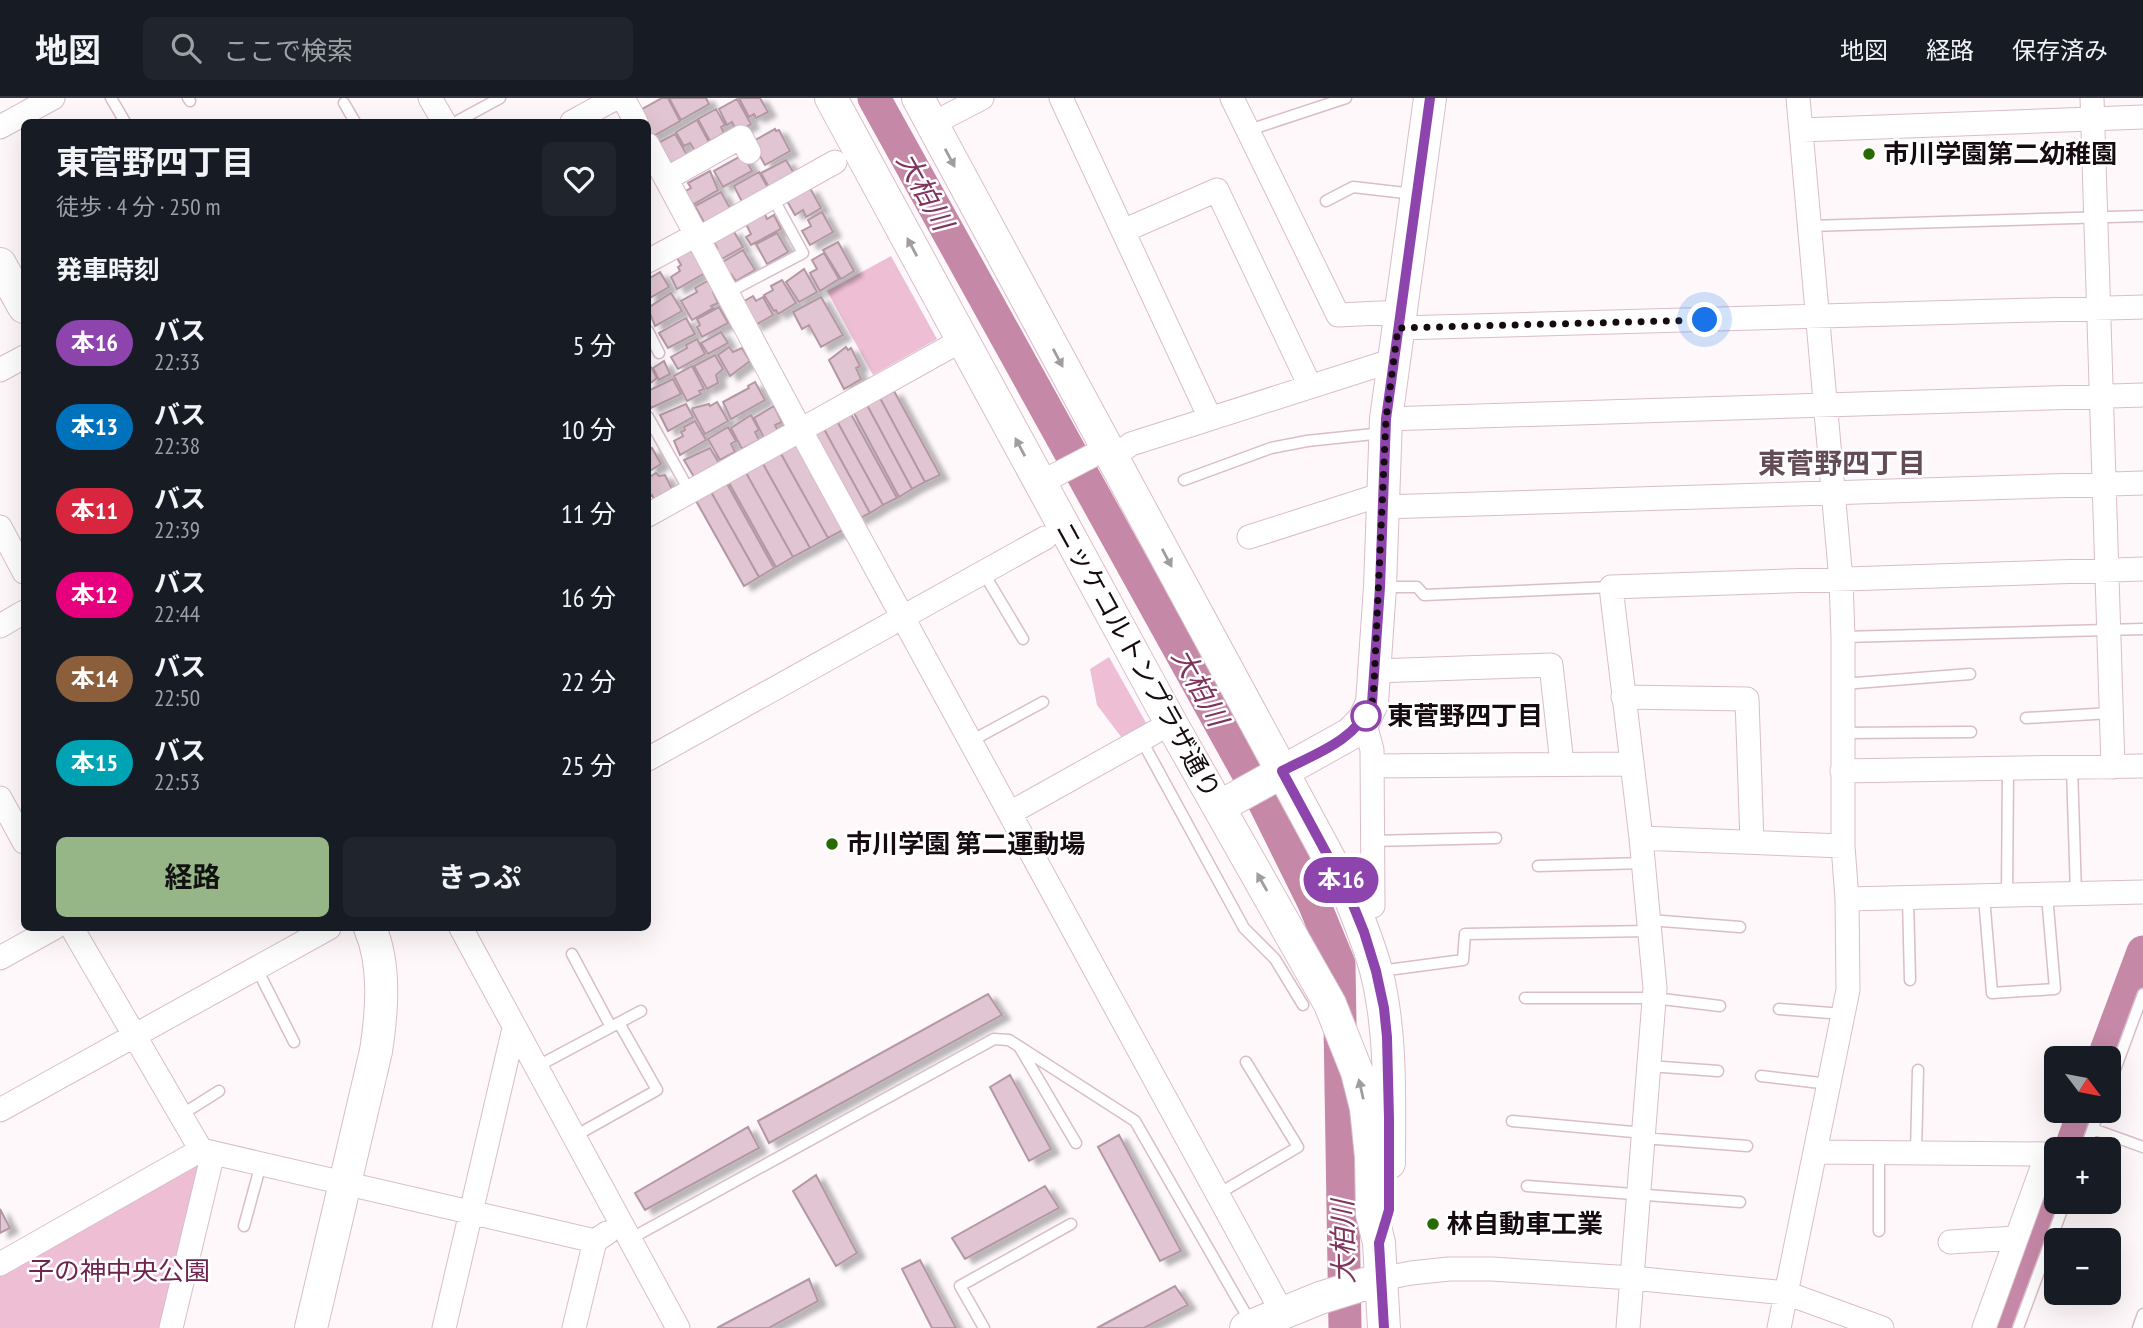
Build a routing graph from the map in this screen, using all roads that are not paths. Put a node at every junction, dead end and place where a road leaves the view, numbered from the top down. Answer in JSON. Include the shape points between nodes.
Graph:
{"nodes":[{"id":1,"x":53,"y":98,"type":"edge"},
{"id":2,"x":111,"y":98,"type":"edge"},
{"id":3,"x":430,"y":98,"type":"edge"},
{"id":4,"x":500,"y":98,"type":"edge"},
{"id":5,"x":616,"y":98,"type":"edge"},
{"id":6,"x":623,"y":98,"type":"edge"},
{"id":7,"x":831,"y":98,"type":"edge"},
{"id":8,"x":982,"y":98,"type":"edge"},
{"id":9,"x":1232,"y":98,"type":"edge"},
{"id":10,"x":1346,"y":98,"type":"edge"},
{"id":11,"x":1430,"y":98,"type":"edge"},
{"id":12,"x":1798,"y":98,"type":"edge"},
{"id":13,"x":1064,"y":99,"type":"edge"},
{"id":14,"x":344,"y":103,"type":"dead end"},
{"id":15,"x":2092,"y":108,"type":"edge"},
{"id":16,"x":925,"y":111,"type":"edge"},
{"id":17,"x":2143,"y":117,"type":"edge"},
{"id":18,"x":123,"y":119,"type":"edge"},
{"id":19,"x":353,"y":119,"type":"edge"},
{"id":20,"x":442,"y":119,"type":"edge"},
{"id":21,"x":462,"y":119,"type":"edge"},
{"id":22,"x":578,"y":119,"type":"edge"},
{"id":23,"x":634,"y":119,"type":"edge"},
{"id":24,"x":0,"y":127,"type":"edge"},
{"id":25,"x":1801,"y":130,"type":"junction"},
{"id":26,"x":1246,"y":131,"type":"junction"},
{"id":27,"x":651,"y":151,"type":"edge"},
{"id":28,"x":749,"y":152,"type":"dead end"},
{"id":29,"x":835,"y":162,"type":"dead end"},
{"id":30,"x":666,"y":179,"type":"junction"},
{"id":31,"x":1417,"y":194,"type":"junction"},
{"id":32,"x":773,"y":198,"type":"junction"},
{"id":33,"x":1326,"y":201,"type":"dead end"},
{"id":34,"x":2143,"y":216,"type":"edge"},
{"id":35,"x":2096,"y":218,"type":"junction"},
{"id":36,"x":1809,"y":226,"type":"junction"},
{"id":37,"x":1123,"y":231,"type":"junction"},
{"id":38,"x":696,"y":235,"type":"junction"},
{"id":39,"x":651,"y":259,"type":"edge"},
{"id":40,"x":0,"y":264,"type":"edge"},
{"id":41,"x":727,"y":293,"type":"junction"},
{"id":42,"x":21,"y":302,"type":"edge"},
{"id":43,"x":2143,"y":307,"type":"edge"},
{"id":44,"x":2098,"y":309,"type":"junction"},
{"id":45,"x":1816,"y":317,"type":"junction"},
{"id":46,"x":1400,"y":320,"type":"junction"},
{"id":47,"x":651,"y":337,"type":"edge"},
{"id":48,"x":962,"y":340,"type":"junction"},
{"id":49,"x":659,"y":353,"type":"dead end"},
{"id":50,"x":21,"y":358,"type":"edge"},
{"id":51,"x":1394,"y":360,"type":"junction"},
{"id":52,"x":0,"y":370,"type":"edge"},
{"id":53,"x":1310,"y":386,"type":"junction"},
{"id":54,"x":2143,"y":395,"type":"edge"},
{"id":55,"x":2101,"y":397,"type":"junction"},
{"id":56,"x":1825,"y":406,"type":"junction"},
{"id":57,"x":1210,"y":418,"type":"junction"},
{"id":58,"x":651,"y":421,"type":"edge"},
{"id":59,"x":1386,"y":426,"type":"junction"},
{"id":60,"x":801,"y":431,"type":"junction"},
{"id":61,"x":1110,"y":453,"type":"junction"},
{"id":62,"x":1184,"y":480,"type":"dead end"},
{"id":63,"x":2143,"y":483,"type":"edge"},
{"id":64,"x":1040,"y":484,"type":"junction"},
{"id":65,"x":2104,"y":484,"type":"junction"},
{"id":66,"x":690,"y":492,"type":"junction"},
{"id":67,"x":1834,"y":493,"type":"junction"},
{"id":68,"x":1383,"y":501,"type":"junction"},
{"id":69,"x":651,"y":513,"type":"edge"},
{"id":70,"x":0,"y":527,"type":"edge"},
{"id":71,"x":1045,"y":537,"type":"dead end"},
{"id":72,"x":1249,"y":537,"type":"dead end"},
{"id":73,"x":21,"y":566,"type":"edge"},
{"id":74,"x":2107,"y":569,"type":"junction"},
{"id":75,"x":2143,"y":569,"type":"edge"},
{"id":76,"x":984,"y":572,"type":"junction"},
{"id":77,"x":1841,"y":580,"type":"junction"},
{"id":78,"x":1380,"y":587,"type":"junction"},
{"id":79,"x":1611,"y":587,"type":"junction"},
{"id":80,"x":21,"y":614,"type":"edge"},
{"id":81,"x":902,"y":617,"type":"junction"},
{"id":82,"x":0,"y":626,"type":"edge"},
{"id":83,"x":2143,"y":629,"type":"edge"},
{"id":84,"x":2109,"y":630,"type":"junction"},
{"id":85,"x":1843,"y":637,"type":"junction"},
{"id":86,"x":1023,"y":639,"type":"dead end"},
{"id":87,"x":1375,"y":671,"type":"junction"},
{"id":88,"x":1970,"y":674,"type":"dead end"},
{"id":89,"x":1843,"y":684,"type":"junction"},
{"id":90,"x":1623,"y":697,"type":"junction"},
{"id":91,"x":1044,"y":702,"type":"dead end"},
{"id":92,"x":2111,"y":713,"type":"junction"},
{"id":93,"x":2026,"y":718,"type":"dead end"},
{"id":94,"x":1364,"y":720,"type":"junction"},
{"id":95,"x":1171,"y":723,"type":"junction"},
{"id":96,"x":1971,"y":732,"type":"dead end"},
{"id":97,"x":1842,"y":733,"type":"junction"},
{"id":98,"x":1141,"y":739,"type":"junction"},
{"id":99,"x":971,"y":741,"type":"junction"},
{"id":100,"x":651,"y":758,"type":"edge"},
{"id":101,"x":1562,"y":764,"type":"junction"},
{"id":102,"x":1631,"y":764,"type":"junction"},
{"id":103,"x":1372,"y":766,"type":"junction"},
{"id":104,"x":2113,"y":766,"type":"junction"},
{"id":105,"x":2143,"y":766,"type":"edge"},
{"id":106,"x":2072,"y":767,"type":"junction"},
{"id":107,"x":2008,"y":768,"type":"junction"},
{"id":108,"x":1842,"y":771,"type":"junction"},
{"id":109,"x":1275,"y":775,"type":"junction"},
{"id":110,"x":0,"y":798,"type":"edge"},
{"id":111,"x":1225,"y":804,"type":"junction"},
{"id":112,"x":1010,"y":813,"type":"junction"},
{"id":113,"x":21,"y":836,"type":"edge"},
{"id":114,"x":1496,"y":838,"type":"dead end"},
{"id":115,"x":1641,"y":838,"type":"junction"},
{"id":116,"x":1372,"y":841,"type":"junction"},
{"id":117,"x":1752,"y":842,"type":"junction"},
{"id":118,"x":1843,"y":846,"type":"junction"},
{"id":119,"x":1643,"y":863,"type":"junction"},
{"id":120,"x":1538,"y":866,"type":"dead end"},
{"id":121,"x":2143,"y":892,"type":"edge"},
{"id":122,"x":2076,"y":894,"type":"junction"},
{"id":123,"x":2047,"y":895,"type":"junction"},
{"id":124,"x":2007,"y":896,"type":"junction"},
{"id":125,"x":1984,"y":897,"type":"junction"},
{"id":126,"x":1908,"y":898,"type":"junction"},
{"id":127,"x":1847,"y":899,"type":"junction"},
{"id":128,"x":1373,"y":906,"type":"dead end"},
{"id":129,"x":1649,"y":926,"type":"junction"},
{"id":130,"x":1740,"y":927,"type":"dead end"},
{"id":131,"x":49,"y":931,"type":"edge"},
{"id":132,"x":74,"y":931,"type":"edge"},
{"id":133,"x":323,"y":931,"type":"edge"},
{"id":134,"x":371,"y":931,"type":"edge"},
{"id":135,"x":463,"y":931,"type":"edge"},
{"id":136,"x":572,"y":954,"type":"dead end"},
{"id":137,"x":0,"y":958,"type":"edge"},
{"id":138,"x":256,"y":967,"type":"junction"},
{"id":139,"x":1376,"y":971,"type":"junction"},
{"id":140,"x":1910,"y":980,"type":"dead end"},
{"id":141,"x":2143,"y":994,"type":"edge"},
{"id":142,"x":1654,"y":998,"type":"junction"},
{"id":143,"x":1525,"y":999,"type":"dead end"},
{"id":144,"x":1303,"y":1005,"type":"dead end"},
{"id":145,"x":1720,"y":1006,"type":"dead end"},
{"id":146,"x":1779,"y":1009,"type":"dead end"},
{"id":147,"x":641,"y":1011,"type":"dead end"},
{"id":148,"x":1843,"y":1014,"type":"junction"},
{"id":149,"x":615,"y":1025,"type":"junction"},
{"id":150,"x":514,"y":1028,"type":"junction"},
{"id":151,"x":135,"y":1034,"type":"junction"},
{"id":152,"x":294,"y":1042,"type":"dead end"},
{"id":153,"x":1018,"y":1046,"type":"junction"},
{"id":154,"x":2121,"y":1054,"type":"edge"},
{"id":155,"x":1246,"y":1062,"type":"dead end"},
{"id":156,"x":1649,"y":1066,"type":"junction"},
{"id":157,"x":536,"y":1067,"type":"junction"},
{"id":158,"x":1917,"y":1070,"type":"dead end"},
{"id":159,"x":1718,"y":1071,"type":"dead end"},
{"id":160,"x":1760,"y":1076,"type":"dead end"},
{"id":161,"x":1829,"y":1084,"type":"junction"},
{"id":162,"x":219,"y":1091,"type":"dead end"},
{"id":163,"x":0,"y":1110,"type":"edge"},
{"id":164,"x":181,"y":1115,"type":"junction"},
{"id":165,"x":1512,"y":1121,"type":"dead end"},
{"id":166,"x":2095,"y":1124,"type":"edge"},
{"id":167,"x":2093,"y":1129,"type":"junction"},
{"id":168,"x":1643,"y":1135,"type":"junction"},
{"id":169,"x":575,"y":1136,"type":"junction"},
{"id":170,"x":2090,"y":1137,"type":"edge"},
{"id":171,"x":1076,"y":1143,"type":"dead end"},
{"id":172,"x":1747,"y":1146,"type":"dead end"},
{"id":173,"x":2143,"y":1147,"type":"edge"},
{"id":174,"x":207,"y":1152,"type":"junction"},
{"id":175,"x":1815,"y":1152,"type":"junction"},
{"id":176,"x":1879,"y":1152,"type":"junction"},
{"id":177,"x":1916,"y":1153,"type":"junction"},
{"id":178,"x":261,"y":1164,"type":"junction"},
{"id":179,"x":346,"y":1184,"type":"junction"},
{"id":180,"x":1527,"y":1186,"type":"dead end"},
{"id":181,"x":1639,"y":1193,"type":"junction"},
{"id":182,"x":1218,"y":1194,"type":"junction"},
{"id":183,"x":1740,"y":1202,"type":"dead end"},
{"id":184,"x":471,"y":1212,"type":"junction"},
{"id":185,"x":2061,"y":1214,"type":"edge"},
{"id":186,"x":1071,"y":1224,"type":"dead end"},
{"id":187,"x":244,"y":1226,"type":"dead end"},
{"id":188,"x":1879,"y":1231,"type":"dead end"},
{"id":189,"x":626,"y":1232,"type":"junction"},
{"id":190,"x":2017,"y":1238,"type":"junction"},
{"id":191,"x":595,"y":1241,"type":"junction"},
{"id":192,"x":1950,"y":1241,"type":"dead end"},
{"id":193,"x":1379,"y":1243,"type":"junction"},
{"id":194,"x":0,"y":1264,"type":"edge"},
{"id":195,"x":1632,"y":1278,"type":"junction"},
{"id":196,"x":1371,"y":1282,"type":"junction"},
{"id":197,"x":1786,"y":1293,"type":"junction"},
{"id":198,"x":1283,"y":1314,"type":"junction"},
{"id":199,"x":2143,"y":1314,"type":"edge"},
{"id":200,"x":1249,"y":1327,"type":"edge"},
{"id":201,"x":171,"y":1328,"type":"edge"},
{"id":202,"x":311,"y":1328,"type":"edge"},
{"id":203,"x":444,"y":1328,"type":"edge"},
{"id":204,"x":575,"y":1328,"type":"edge"},
{"id":205,"x":678,"y":1328,"type":"edge"},
{"id":206,"x":984,"y":1328,"type":"edge"},
{"id":207,"x":1384,"y":1328,"type":"edge"},
{"id":208,"x":1628,"y":1328,"type":"edge"},
{"id":209,"x":1779,"y":1328,"type":"edge"},
{"id":210,"x":1882,"y":1328,"type":"edge"},
{"id":211,"x":1984,"y":1328,"type":"edge"},
{"id":212,"x":2018,"y":1328,"type":"edge"},
{"id":213,"x":2138,"y":1328,"type":"edge"}],
"edges":[{"from":1,"to":24,"type":"street"},
{"from":2,"to":18,"type":"lane"},
{"from":3,"to":20,"type":"street"},
{"from":4,"to":21,"type":"lane"},
{"from":5,"to":22,"type":"street"},
{"from":6,"to":23,"type":"street"},
{"from":48,"to":7,"type":"street","name":"ニッケコルトンプラザ通り","one_way":true},
{"from":8,"to":16,"type":"street"},
{"from":9,"to":26,"type":"street"},
{"from":10,"to":26,"type":"lane"},
{"from":11,"to":31,"type":"street"},
{"from":12,"to":25,"type":"street"},
{"from":13,"to":37,"type":"street"},
{"from":14,"to":19,"type":"lane"},
{"from":15,"to":17,"type":"street"},
{"from":15,"to":25,"type":"street"},
{"from":15,"to":35,"type":"street"},
{"from":16,"to":61,"type":"street","name":"ニッケコルトンプラザ通り","one_way":true},
{"from":25,"to":36,"type":"street"},
{"from":26,"to":46,"type":"street","via":[[1338,315]]},
{"from":27,"to":30,"type":"street"},
{"from":28,"to":30,"type":"street","via":[[741,137]]},
{"from":29,"to":32,"type":"street"},
{"from":30,"to":38,"type":"street"},
{"from":31,"to":33,"type":"lane","via":[[1353,187]]},
{"from":31,"to":46,"type":"street"},
{"from":32,"to":38,"type":"street","via":[[703,236]]},
{"from":32,"to":41,"type":"lane","via":[[803,253]]},
{"from":34,"to":35,"type":"lane"},
{"from":35,"to":36,"type":"lane"},
{"from":35,"to":44,"type":"street"},
{"from":36,"to":45,"type":"street"},
{"from":37,"to":53,"type":"street","via":[[1217,190]]},
{"from":37,"to":57,"type":"street"},
{"from":38,"to":39,"type":"street"},
{"from":38,"to":41,"type":"street"},
{"from":40,"to":42,"type":"street"},
{"from":41,"to":60,"type":"street"},
{"from":43,"to":44,"type":"street"},
{"from":44,"to":45,"type":"street"},
{"from":44,"to":55,"type":"street"},
{"from":45,"to":46,"type":"street"},
{"from":45,"to":56,"type":"street"},
{"from":46,"to":51,"type":"street"},
{"from":47,"to":49,"type":"lane"},
{"from":48,"to":60,"type":"street"},
{"from":64,"to":48,"type":"street","name":"ニッケコルトンプラザ通り","one_way":true},
{"from":50,"to":52,"type":"street"},
{"from":51,"to":53,"type":"street"},
{"from":51,"to":59,"type":"street"},
{"from":53,"to":57,"type":"street"},
{"from":54,"to":55,"type":"street"},
{"from":55,"to":56,"type":"street"},
{"from":55,"to":65,"type":"street"},
{"from":56,"to":59,"type":"street"},
{"from":56,"to":67,"type":"street"},
{"from":57,"to":61,"type":"street"},
{"from":58,"to":66,"type":"lane"},
{"from":59,"to":62,"type":"lane","via":[[1271,448]]},
{"from":59,"to":68,"type":"street"},
{"from":60,"to":66,"type":"street"},
{"from":60,"to":81,"type":"street"},
{"from":61,"to":64,"type":"street"},
{"from":61,"to":109,"type":"street","name":"ニッケコルトンプラザ通り","one_way":true},
{"from":63,"to":65,"type":"street"},
{"from":64,"to":95,"type":"street","name":"ニッケコルトンプラザ通り"},
{"from":65,"to":67,"type":"street"},
{"from":65,"to":74,"type":"street"},
{"from":66,"to":69,"type":"street"},
{"from":67,"to":68,"type":"street"},
{"from":67,"to":77,"type":"street"},
{"from":68,"to":72,"type":"street"},
{"from":68,"to":78,"type":"street"},
{"from":70,"to":73,"type":"street"},
{"from":71,"to":76,"type":"street"},
{"from":74,"to":75,"type":"street"},
{"from":74,"to":77,"type":"street"},
{"from":74,"to":84,"type":"street"},
{"from":76,"to":81,"type":"street"},
{"from":76,"to":86,"type":"lane"},
{"from":77,"to":79,"type":"street"},
{"from":77,"to":85,"type":"street"},
{"from":78,"to":79,"type":"lane","via":[[1417,587],[1424,595]]},
{"from":78,"to":87,"type":"street"},
{"from":79,"to":90,"type":"street"},
{"from":80,"to":82,"type":"street"},
{"from":81,"to":99,"type":"street"},
{"from":81,"to":100,"type":"street"},
{"from":83,"to":84,"type":"lane"},
{"from":84,"to":85,"type":"lane"},
{"from":84,"to":92,"type":"street"},
{"from":85,"to":89,"type":"street"},
{"from":87,"to":94,"type":"street","via":[[1372,703]]},
{"from":87,"to":101,"type":"street","via":[[1551,665]]},
{"from":88,"to":89,"type":"lane"},
{"from":89,"to":97,"type":"street"},
{"from":90,"to":102,"type":"street"},
{"from":90,"to":117,"type":"street","via":[[1746,699]]},
{"from":91,"to":99,"type":"lane"},
{"from":92,"to":93,"type":"lane"},
{"from":92,"to":104,"type":"street"},
{"from":94,"to":103,"type":"street"},
{"from":94,"to":109,"type":"street","via":[[1350,734]]},
{"from":95,"to":98,"type":"street"},
{"from":95,"to":111,"type":"street","name":"ニッケコルトンプラザ通り"},
{"from":96,"to":97,"type":"lane"},
{"from":97,"to":108,"type":"street"},
{"from":98,"to":112,"type":"street"},
{"from":98,"to":144,"type":"lane","via":[[1244,928],[1275,960]]},
{"from":99,"to":112,"type":"street"},
{"from":101,"to":102,"type":"street"},
{"from":101,"to":103,"type":"street"},
{"from":102,"to":115,"type":"street"},
{"from":103,"to":116,"type":"street"},
{"from":104,"to":105,"type":"street"},
{"from":104,"to":106,"type":"street"},
{"from":106,"to":107,"type":"street"},
{"from":106,"to":122,"type":"lane"},
{"from":107,"to":108,"type":"street"},
{"from":107,"to":124,"type":"lane"},
{"from":108,"to":118,"type":"street"},
{"from":109,"to":111,"type":"street"},
{"from":109,"to":139,"type":"street","name":"ニッケコルトンプラザ通り","via":[[1349,895]]},
{"from":110,"to":113,"type":"street"},
{"from":193,"to":111,"type":"street","name":"ニッケコルトンプラザ通り","one_way":true,"via":[[1372,1214],[1366,1108],[1357,1072],[1330,1004]]},
{"from":112,"to":182,"type":"street"},
{"from":114,"to":116,"type":"lane"},
{"from":115,"to":117,"type":"street"},
{"from":115,"to":119,"type":"street"},
{"from":116,"to":128,"type":"street"},
{"from":117,"to":118,"type":"street"},
{"from":118,"to":127,"type":"street"},
{"from":119,"to":120,"type":"lane"},
{"from":119,"to":129,"type":"street"},
{"from":121,"to":122,"type":"street"},
{"from":122,"to":123,"type":"street"},
{"from":123,"to":124,"type":"street"},
{"from":123,"to":125,"type":"lane","via":[[2055,989],[1992,993]]},
{"from":124,"to":125,"type":"street"},
{"from":125,"to":126,"type":"street"},
{"from":126,"to":127,"type":"street"},
{"from":126,"to":140,"type":"lane"},
{"from":127,"to":148,"type":"street","via":[[1848,990]]},
{"from":129,"to":130,"type":"lane"},
{"from":129,"to":139,"type":"lane","via":[[1465,934],[1463,960]]},
{"from":129,"to":142,"type":"street"},
{"from":131,"to":137,"type":"street"},
{"from":132,"to":151,"type":"street"},
{"from":133,"to":138,"type":"street"},
{"from":134,"to":179,"type":"street","via":[[382,1014]]},
{"from":135,"to":150,"type":"street"},
{"from":136,"to":149,"type":"lane"},
{"from":138,"to":151,"type":"street"},
{"from":138,"to":152,"type":"lane"},
{"from":139,"to":193,"type":"street","name":"ニッケコルトンプラザ通り","via":[[1387,1037],[1389,1096],[1389,1210]]},
{"from":141,"to":154,"type":"lane"},
{"from":142,"to":143,"type":"lane"},
{"from":142,"to":145,"type":"lane"},
{"from":142,"to":156,"type":"street"},
{"from":146,"to":148,"type":"lane"},
{"from":147,"to":149,"type":"lane"},
{"from":148,"to":161,"type":"street"},
{"from":149,"to":157,"type":"lane"},
{"from":149,"to":169,"type":"lane","via":[[657,1090]]},
{"from":150,"to":157,"type":"street"},
{"from":150,"to":184,"type":"street"},
{"from":151,"to":163,"type":"street"},
{"from":151,"to":164,"type":"street"},
{"from":153,"to":171,"type":"lane"},
{"from":153,"to":189,"type":"lane","via":[[1009,1040],[994,1040]]},
{"from":153,"to":200,"type":"lane","via":[[1135,1121]]},
{"from":155,"to":182,"type":"lane","via":[[1298,1147]]},
{"from":156,"to":159,"type":"lane"},
{"from":156,"to":168,"type":"street"},
{"from":157,"to":169,"type":"street"},
{"from":158,"to":177,"type":"lane"},
{"from":160,"to":161,"type":"lane"},
{"from":161,"to":175,"type":"street"},
{"from":162,"to":164,"type":"lane"},
{"from":164,"to":174,"type":"street"},
{"from":165,"to":168,"type":"lane"},
{"from":166,"to":167,"type":"lane"},
{"from":167,"to":170,"type":"lane"},
{"from":167,"to":173,"type":"lane"},
{"from":168,"to":172,"type":"lane"},
{"from":168,"to":181,"type":"street"},
{"from":169,"to":189,"type":"street"},
{"from":174,"to":178,"type":"street"},
{"from":174,"to":194,"type":"street"},
{"from":174,"to":201,"type":"street"},
{"from":175,"to":176,"type":"street"},
{"from":175,"to":197,"type":"street"},
{"from":176,"to":177,"type":"street"},
{"from":176,"to":188,"type":"lane"},
{"from":177,"to":190,"type":"street","via":[[2047,1154]]},
{"from":178,"to":179,"type":"street"},
{"from":178,"to":187,"type":"lane"},
{"from":179,"to":184,"type":"street"},
{"from":179,"to":202,"type":"street"},
{"from":180,"to":181,"type":"lane"},
{"from":181,"to":183,"type":"lane"},
{"from":181,"to":195,"type":"street"},
{"from":182,"to":198,"type":"street"},
{"from":184,"to":191,"type":"street"},
{"from":184,"to":203,"type":"street"},
{"from":185,"to":212,"type":"lane"},
{"from":186,"to":206,"type":"lane","via":[[960,1286]]},
{"from":189,"to":191,"type":"street"},
{"from":189,"to":205,"type":"street"},
{"from":190,"to":192,"type":"street"},
{"from":190,"to":211,"type":"street"},
{"from":191,"to":204,"type":"street"},
{"from":193,"to":196,"type":"street","name":"ニッケコルトンプラザ通り"},
{"from":195,"to":196,"type":"street","via":[[1449,1269]]},
{"from":195,"to":197,"type":"street"},
{"from":195,"to":208,"type":"street"},
{"from":196,"to":198,"type":"street"},
{"from":196,"to":207,"type":"street","name":"ニッケコルトンプラザ通り"},
{"from":197,"to":209,"type":"street"},
{"from":197,"to":210,"type":"street"},
{"from":198,"to":200,"type":"street"},
{"from":199,"to":213,"type":"lane"}]}
